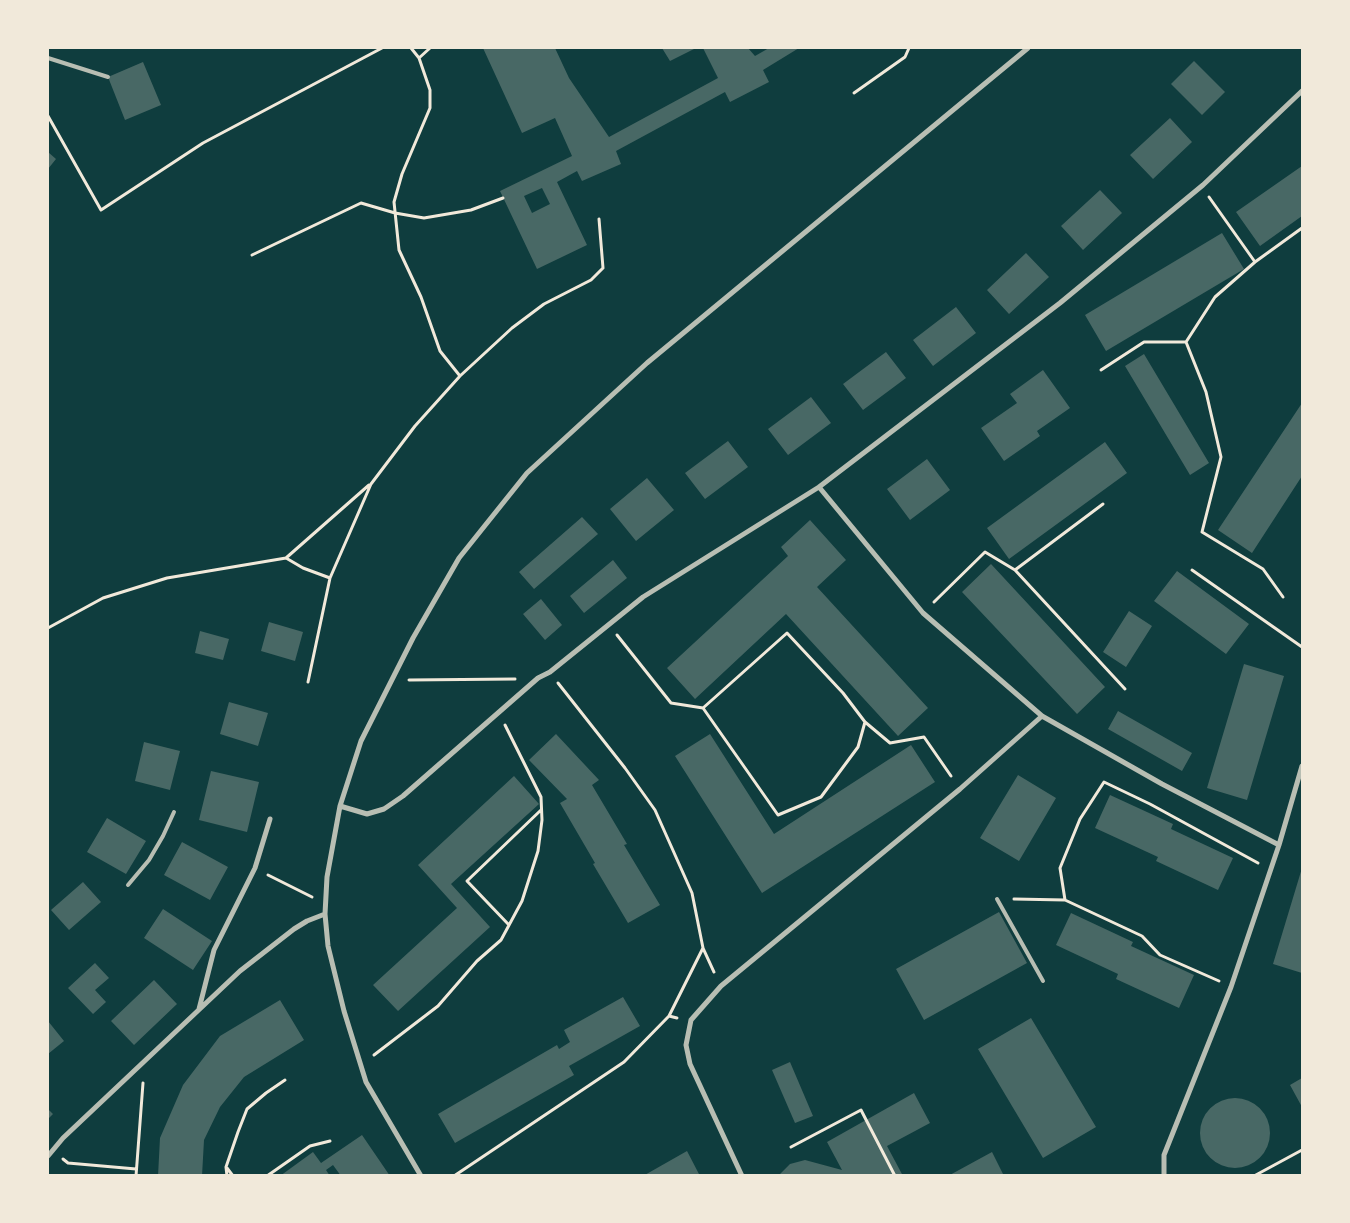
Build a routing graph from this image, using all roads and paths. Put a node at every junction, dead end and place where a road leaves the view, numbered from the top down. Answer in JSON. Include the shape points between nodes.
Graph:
{"nodes":[{"id":1,"x":382,"y":48,"type":"edge"},
{"id":2,"x":411,"y":48,"type":"edge"},
{"id":3,"x":430,"y":48,"type":"edge"},
{"id":4,"x":910,"y":48,"type":"edge"},
{"id":5,"x":1028,"y":48,"type":"edge"},
{"id":6,"x":48,"y":58,"type":"edge"},
{"id":7,"x":419,"y":58,"type":"junction"},
{"id":8,"x":108,"y":77,"type":"dead end"},
{"id":9,"x":854,"y":92,"type":"dead end"},
{"id":10,"x":1301,"y":92,"type":"edge"},
{"id":11,"x":48,"y":116,"type":"edge"},
{"id":12,"x":1203,"y":185,"type":"junction"},
{"id":13,"x":503,"y":198,"type":"dead end"},
{"id":14,"x":395,"y":213,"type":"junction"},
{"id":15,"x":599,"y":219,"type":"dead end"},
{"id":16,"x":1302,"y":228,"type":"edge"},
{"id":17,"x":252,"y":255,"type":"dead end"},
{"id":18,"x":1254,"y":262,"type":"junction"},
{"id":19,"x":1186,"y":342,"type":"junction"},
{"id":20,"x":1101,"y":370,"type":"dead end"},
{"id":21,"x":460,"y":376,"type":"junction"},
{"id":22,"x":370,"y":484,"type":"junction"},
{"id":23,"x":819,"y":487,"type":"junction"},
{"id":24,"x":1103,"y":504,"type":"dead end"},
{"id":25,"x":286,"y":558,"type":"junction"},
{"id":26,"x":1015,"y":570,"type":"junction"},
{"id":27,"x":1192,"y":570,"type":"dead end"},
{"id":28,"x":330,"y":578,"type":"junction"},
{"id":29,"x":1283,"y":597,"type":"dead end"},
{"id":30,"x":922,"y":613,"type":"junction"},
{"id":31,"x":610,"y":625,"type":"junction"},
{"id":32,"x":48,"y":628,"type":"edge"},
{"id":33,"x":1302,"y":648,"type":"edge"},
{"id":34,"x":550,"y":672,"type":"junction"},
{"id":35,"x":538,"y":678,"type":"junction"},
{"id":36,"x":392,"y":681,"type":"junction"},
{"id":37,"x":308,"y":682,"type":"dead end"},
{"id":38,"x":1125,"y":689,"type":"dead end"},
{"id":39,"x":703,"y":708,"type":"junction"},
{"id":40,"x":499,"y":713,"type":"junction"},
{"id":41,"x":1042,"y":716,"type":"junction"},
{"id":42,"x":865,"y":722,"type":"junction"},
{"id":43,"x":1302,"y":766,"type":"edge"},
{"id":44,"x":960,"y":789,"type":"junction"},
{"id":45,"x":340,"y":806,"type":"junction"},
{"id":46,"x":541,"y":810,"type":"junction"},
{"id":47,"x":174,"y":812,"type":"dead end"},
{"id":48,"x":270,"y":819,"type":"dead end"},
{"id":49,"x":1280,"y":845,"type":"junction"},
{"id":50,"x":256,"y":868,"type":"junction"},
{"id":51,"x":1270,"y":870,"type":"junction"},
{"id":52,"x":128,"y":885,"type":"dead end"},
{"id":53,"x":996,"y":899,"type":"joint"},
{"id":54,"x":1066,"y":900,"type":"junction"},
{"id":55,"x":326,"y":904,"type":"junction"},
{"id":56,"x":325,"y":914,"type":"junction"},
{"id":57,"x":509,"y":925,"type":"junction"},
{"id":58,"x":702,"y":948,"type":"junction"},
{"id":59,"x":1043,"y":981,"type":"dead end"},
{"id":60,"x":721,"y":986,"type":"junction"},
{"id":61,"x":1231,"y":986,"type":"junction"},
{"id":62,"x":199,"y":1009,"type":"junction"},
{"id":63,"x":669,"y":1016,"type":"junction"},
{"id":64,"x":691,"y":1020,"type":"junction"},
{"id":65,"x":361,"y":1064,"type":"junction"},
{"id":66,"x":139,"y":1067,"type":"junction"},
{"id":67,"x":285,"y":1080,"type":"dead end"},
{"id":68,"x":330,"y":1141,"type":"dead end"},
{"id":69,"x":792,"y":1147,"type":"dead end"},
{"id":70,"x":1302,"y":1150,"type":"edge"},
{"id":71,"x":52,"y":1151,"type":"junction"},
{"id":72,"x":48,"y":1156,"type":"edge"},
{"id":73,"x":226,"y":1167,"type":"junction"},
{"id":74,"x":136,"y":1169,"type":"junction"},
{"id":75,"x":136,"y":1176,"type":"edge"},
{"id":76,"x":226,"y":1176,"type":"edge"},
{"id":77,"x":232,"y":1176,"type":"edge"},
{"id":78,"x":267,"y":1176,"type":"edge"},
{"id":79,"x":421,"y":1176,"type":"edge"},
{"id":80,"x":454,"y":1176,"type":"edge"},
{"id":81,"x":742,"y":1176,"type":"edge"},
{"id":82,"x":895,"y":1176,"type":"edge"},
{"id":83,"x":1164,"y":1176,"type":"edge"},
{"id":84,"x":1254,"y":1176,"type":"edge"}],
"edges":[{"from":1,"to":11,"type":"path","via":[[203,143],[102,210]]},
{"from":2,"to":7,"type":"path"},
{"from":3,"to":7,"type":"path"},
{"from":4,"to":9,"type":"path","via":[[905,57]]},
{"from":5,"to":36,"type":"street","via":[[647,363],[527,473],[459,558]]},
{"from":6,"to":8,"type":"lane"},
{"from":7,"to":14,"type":"path","via":[[430,90],[430,108],[402,174],[394,202]]},
{"from":10,"to":12,"type":"street"},
{"from":12,"to":18,"type":"path"},
{"from":12,"to":23,"type":"street","via":[[1060,303]]},
{"from":13,"to":14,"type":"path","via":[[471,210],[424,218]]},
{"from":14,"to":17,"type":"path","via":[[361,203]]},
{"from":14,"to":21,"type":"path","via":[[398,250],[421,297],[440,351]]},
{"from":15,"to":21,"type":"path","via":[[604,268],[591,280],[544,304],[512,328]]},
{"from":16,"to":18,"type":"path"},
{"from":18,"to":19,"type":"path","via":[[1215,298]]},
{"from":19,"to":20,"type":"path","via":[[1144,342]]},
{"from":19,"to":29,"type":"path","via":[[1206,392],[1221,457],[1202,532],[1263,569]]},
{"from":21,"to":22,"type":"path","via":[[414,426]]},
{"from":22,"to":25,"type":"path"},
{"from":22,"to":28,"type":"path"},
{"from":23,"to":30,"type":"street"},
{"from":23,"to":31,"type":"street","via":[[643,598]]},
{"from":24,"to":26,"type":"path"},
{"from":25,"to":28,"type":"path"},
{"from":25,"to":32,"type":"path","via":[[167,578],[103,598]]},
{"from":26,"to":30,"type":"path","via":[[985,552]]},
{"from":26,"to":38,"type":"path"},
{"from":27,"to":33,"type":"path"},
{"from":28,"to":37,"type":"path"},
{"from":30,"to":41,"type":"street"},
{"from":31,"to":34,"type":"street"},
{"from":31,"to":39,"type":"path","via":[[671,703]]},
{"from":34,"to":35,"type":"street"},
{"from":34,"to":58,"type":"path","via":[[655,810],[692,893]]},
{"from":35,"to":36,"type":"path"},
{"from":35,"to":40,"type":"street"},
{"from":36,"to":45,"type":"street","via":[[361,741]]},
{"from":39,"to":42,"type":"path","via":[[787,633],[843,692]]},
{"from":39,"to":42,"type":"path","via":[[778,815],[821,797],[858,747]]},
{"from":40,"to":45,"type":"street","via":[[384,809],[367,814]]},
{"from":40,"to":46,"type":"path","via":[[541,797]]},
{"from":41,"to":44,"type":"street"},
{"from":41,"to":49,"type":"street","via":[[1162,784]]},
{"from":42,"to":44,"type":"path","via":[[890,743],[924,737]]},
{"from":43,"to":49,"type":"street"},
{"from":44,"to":60,"type":"street"},
{"from":45,"to":55,"type":"street","via":[[327,877]]},
{"from":46,"to":57,"type":"path","via":[[538,851],[522,901]]},
{"from":46,"to":57,"type":"path","via":[[467,882]]},
{"from":47,"to":52,"type":"lane","via":[[149,860]]},
{"from":48,"to":50,"type":"street"},
{"from":49,"to":51,"type":"street"},
{"from":50,"to":55,"type":"path"},
{"from":50,"to":62,"type":"street","via":[[214,950]]},
{"from":51,"to":54,"type":"path","via":[[1104,782],[1080,820],[1060,868]]},
{"from":51,"to":61,"type":"street"},
{"from":53,"to":54,"type":"path"},
{"from":53,"to":59,"type":"lane"},
{"from":54,"to":61,"type":"path","via":[[1142,936],[1160,955]]},
{"from":55,"to":56,"type":"street"},
{"from":56,"to":62,"type":"street","via":[[294,929],[240,971]]},
{"from":56,"to":65,"type":"street","via":[[328,946]]},
{"from":57,"to":65,"type":"path","via":[[501,940],[438,1006]]},
{"from":58,"to":60,"type":"path"},
{"from":58,"to":63,"type":"path"},
{"from":60,"to":64,"type":"street"},
{"from":61,"to":83,"type":"street","via":[[1164,1155]]},
{"from":62,"to":66,"type":"street"},
{"from":63,"to":64,"type":"path"},
{"from":63,"to":80,"type":"path","via":[[624,1062]]},
{"from":64,"to":81,"type":"street","via":[[686,1045],[690,1064]]},
{"from":65,"to":79,"type":"street","via":[[366,1082]]},
{"from":66,"to":71,"type":"street"},
{"from":66,"to":74,"type":"path","via":[[144,1073]]},
{"from":67,"to":73,"type":"path","via":[[247,1109]]},
{"from":68,"to":78,"type":"path","via":[[310,1146]]},
{"from":69,"to":82,"type":"path","via":[[861,1110]]},
{"from":70,"to":84,"type":"path"},
{"from":71,"to":72,"type":"street"},
{"from":71,"to":74,"type":"path","via":[[68,1163]]},
{"from":73,"to":76,"type":"path"},
{"from":73,"to":77,"type":"path"},
{"from":74,"to":75,"type":"path"}]}
